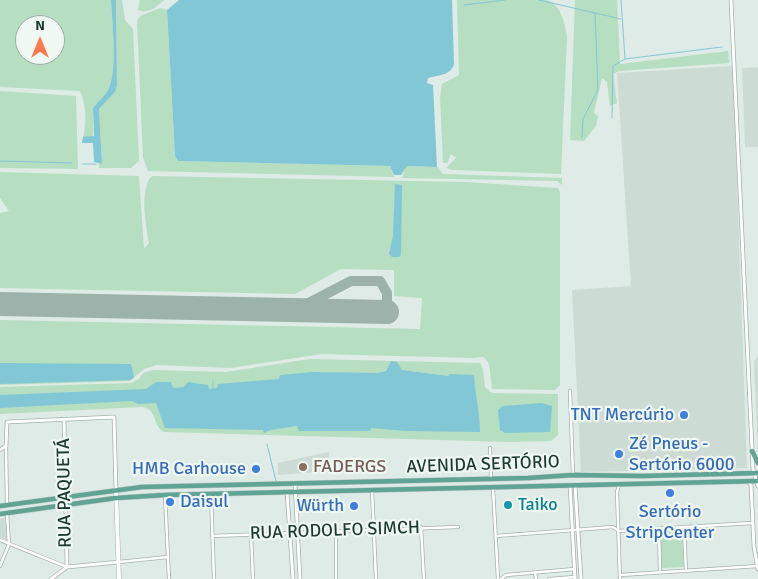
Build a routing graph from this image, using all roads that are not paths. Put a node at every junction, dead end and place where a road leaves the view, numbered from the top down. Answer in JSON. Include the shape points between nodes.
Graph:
{"nodes":[{"id":1,"x":732,"y":0,"type":"edge"},
{"id":2,"x":570,"y":391,"type":"dead end"},
{"id":3,"x":64,"y":420,"type":"junction"},
{"id":4,"x":6,"y":446,"type":"junction"},
{"id":5,"x":490,"y":448,"type":"dead end"},
{"id":6,"x":0,"y":450,"type":"edge"},
{"id":7,"x":752,"y":451,"type":"junction"},
{"id":8,"x":758,"y":463,"type":"edge"},
{"id":9,"x":756,"y":473,"type":"edge"},
{"id":10,"x":573,"y":475,"type":"junction"},
{"id":11,"x":596,"y":476,"type":"junction"},
{"id":12,"x":492,"y":479,"type":"junction"},
{"id":13,"x":747,"y":481,"type":"junction"},
{"id":14,"x":758,"y":483,"type":"edge"},
{"id":15,"x":295,"y":484,"type":"junction"},
{"id":16,"x":620,"y":484,"type":"junction"},
{"id":17,"x":572,"y":485,"type":"junction"},
{"id":18,"x":493,"y":486,"type":"junction"},
{"id":19,"x":116,"y":490,"type":"junction"},
{"id":20,"x":372,"y":490,"type":"junction"},
{"id":21,"x":287,"y":492,"type":"junction"},
{"id":22,"x":296,"y":492,"type":"junction"},
{"id":23,"x":211,"y":494,"type":"junction"},
{"id":24,"x":165,"y":495,"type":"junction"},
{"id":25,"x":65,"y":497,"type":"junction"},
{"id":26,"x":116,"y":498,"type":"junction"},
{"id":27,"x":65,"y":504,"type":"junction"},
{"id":28,"x":7,"y":505,"type":"junction"},
{"id":29,"x":0,"y":506,"type":"edge"},
{"id":30,"x":7,"y":513,"type":"junction"},
{"id":31,"x":0,"y":514,"type":"edge"},
{"id":32,"x":752,"y":523,"type":"junction"},
{"id":33,"x":421,"y":527,"type":"junction"},
{"id":34,"x":458,"y":527,"type":"dead end"},
{"id":35,"x":684,"y":527,"type":"junction"},
{"id":36,"x":375,"y":529,"type":"junction"},
{"id":37,"x":658,"y":529,"type":"junction"},
{"id":38,"x":572,"y":530,"type":"junction"},
{"id":39,"x":578,"y":530,"type":"junction"},
{"id":40,"x":336,"y":531,"type":"junction"},
{"id":41,"x":619,"y":531,"type":"junction"},
{"id":42,"x":290,"y":533,"type":"junction"},
{"id":43,"x":298,"y":533,"type":"junction"},
{"id":44,"x":251,"y":534,"type":"junction"},
{"id":45,"x":212,"y":536,"type":"junction"},
{"id":46,"x":496,"y":536,"type":"junction"},
{"id":47,"x":0,"y":540,"type":"edge"},
{"id":48,"x":9,"y":544,"type":"junction"},
{"id":49,"x":168,"y":557,"type":"junction"},
{"id":50,"x":118,"y":562,"type":"junction"},
{"id":51,"x":0,"y":566,"type":"edge"},
{"id":52,"x":758,"y":566,"type":"edge"},
{"id":53,"x":66,"y":567,"type":"junction"},
{"id":54,"x":575,"y":569,"type":"junction"},
{"id":55,"x":686,"y":571,"type":"junction"},
{"id":56,"x":660,"y":572,"type":"junction"},
{"id":57,"x":535,"y":573,"type":"junction"},
{"id":58,"x":620,"y":574,"type":"junction"},
{"id":59,"x":575,"y":578,"type":"edge"},
{"id":60,"x":51,"y":579,"type":"edge"},
{"id":61,"x":119,"y":579,"type":"edge"},
{"id":62,"x":169,"y":579,"type":"edge"},
{"id":63,"x":214,"y":579,"type":"edge"},
{"id":64,"x":253,"y":579,"type":"edge"},
{"id":65,"x":293,"y":579,"type":"edge"},
{"id":66,"x":300,"y":579,"type":"edge"},
{"id":67,"x":336,"y":579,"type":"edge"},
{"id":68,"x":376,"y":579,"type":"edge"},
{"id":69,"x":424,"y":579,"type":"edge"},
{"id":70,"x":500,"y":579,"type":"edge"},
{"id":71,"x":536,"y":579,"type":"edge"},
{"id":72,"x":549,"y":579,"type":"edge"},
{"id":73,"x":581,"y":579,"type":"edge"},
{"id":74,"x":620,"y":579,"type":"edge"}],
"edges":[{"from":1,"to":7,"type":"street"},
{"from":2,"to":10,"type":"street"},
{"from":3,"to":4,"type":"street","via":[[6,423]]},
{"from":3,"to":19,"type":"street","via":[[114,416]]},
{"from":3,"to":25,"type":"street","name":"RUA PAQUETÁ"},
{"from":4,"to":6,"type":"street"},
{"from":4,"to":28,"type":"street"},
{"from":5,"to":12,"type":"street"},
{"from":7,"to":8,"type":"main road"},
{"from":7,"to":9,"type":"street"},
{"from":9,"to":11,"type":"main road","name":"AVENIDA SERTÓRIO"},
{"from":9,"to":14,"type":"street"},
{"from":10,"to":11,"type":"main road","name":"AVENIDA SERTÓRIO"},
{"from":10,"to":12,"type":"main road","name":"AVENIDA SERTÓRIO"},
{"from":11,"to":17,"type":"main road","via":[[575,478]]},
{"from":12,"to":15,"type":"main road","name":"AVENIDA SERTÓRIO"},
{"from":13,"to":14,"type":"main road","name":"AVENIDA SERTÓRIO"},
{"from":13,"to":16,"type":"main road","name":"AVENIDA SERTÓRIO"},
{"from":13,"to":32,"type":"street","via":[[751,485]]},
{"from":15,"to":19,"type":"main road","name":"AVENIDA SERTÓRIO"},
{"from":15,"to":22,"type":"street"},
{"from":16,"to":17,"type":"main road","name":"AVENIDA SERTÓRIO"},
{"from":16,"to":41,"type":"street","via":[[617,492]]},
{"from":17,"to":18,"type":"main road","name":"AVENIDA SERTÓRIO"},
{"from":17,"to":38,"type":"street"},
{"from":17,"to":39,"type":"street"},
{"from":18,"to":20,"type":"main road","name":"AVENIDA SERTÓRIO"},
{"from":18,"to":46,"type":"street"},
{"from":19,"to":25,"type":"main road","name":"AVENIDA SERTÓRIO"},
{"from":19,"to":26,"type":"main road"},
{"from":20,"to":22,"type":"main road","name":"AVENIDA SERTÓRIO"},
{"from":20,"to":36,"type":"street"},
{"from":21,"to":22,"type":"main road","name":"AVENIDA SERTÓRIO"},
{"from":21,"to":23,"type":"main road","name":"AVENIDA SERTÓRIO"},
{"from":21,"to":42,"type":"street"},
{"from":22,"to":43,"type":"street"},
{"from":23,"to":24,"type":"main road","name":"AVENIDA SERTÓRIO"},
{"from":23,"to":45,"type":"street"},
{"from":24,"to":26,"type":"main road","name":"AVENIDA SERTÓRIO"},
{"from":24,"to":49,"type":"street"},
{"from":25,"to":27,"type":"street","name":"RUA PAQUETÁ"},
{"from":25,"to":28,"type":"main road","name":"AVENIDA SERTÓRIO"},
{"from":26,"to":27,"type":"main road","name":"AVENIDA SERTÓRIO"},
{"from":26,"to":50,"type":"main road"},
{"from":27,"to":30,"type":"main road","name":"AVENIDA SERTÓRIO"},
{"from":27,"to":53,"type":"street","name":"RUA PAQUETÁ"},
{"from":28,"to":29,"type":"main road","name":"AVENIDA SERTÓRIO"},
{"from":30,"to":31,"type":"main road","name":"AVENIDA SERTÓRIO"},
{"from":30,"to":48,"type":"street"},
{"from":32,"to":35,"type":"street"},
{"from":32,"to":52,"type":"street"},
{"from":33,"to":34,"type":"street","name":"RUA RODOLFO SIMCH"},
{"from":33,"to":36,"type":"street","name":"RUA RODOLFO SIMCH"},
{"from":33,"to":69,"type":"street"},
{"from":35,"to":37,"type":"street"},
{"from":35,"to":55,"type":"street"},
{"from":36,"to":40,"type":"street","name":"RUA RODOLFO SIMCH"},
{"from":36,"to":68,"type":"street"},
{"from":37,"to":41,"type":"street"},
{"from":37,"to":56,"type":"street"},
{"from":38,"to":39,"type":"street"},
{"from":38,"to":46,"type":"street"},
{"from":38,"to":54,"type":"street"},
{"from":39,"to":41,"type":"street","via":[[613,527]]},
{"from":39,"to":73,"type":"street"},
{"from":40,"to":43,"type":"street","name":"RUA RODOLFO SIMCH"},
{"from":40,"to":67,"type":"street"},
{"from":41,"to":58,"type":"street"},
{"from":42,"to":43,"type":"street","name":"RUA RODOLFO SIMCH"},
{"from":42,"to":44,"type":"street","name":"RUA RODOLFO SIMCH"},
{"from":42,"to":65,"type":"street"},
{"from":43,"to":66,"type":"street"},
{"from":44,"to":45,"type":"street","name":"RUA RODOLFO SIMCH"},
{"from":44,"to":64,"type":"street"},
{"from":45,"to":63,"type":"street"},
{"from":46,"to":70,"type":"street"},
{"from":47,"to":48,"type":"street"},
{"from":48,"to":51,"type":"street"},
{"from":48,"to":53,"type":"street"},
{"from":49,"to":50,"type":"street"},
{"from":49,"to":62,"type":"street"},
{"from":50,"to":53,"type":"street"},
{"from":50,"to":61,"type":"main road"},
{"from":52,"to":55,"type":"street"},
{"from":53,"to":60,"type":"street"},
{"from":54,"to":57,"type":"street"},
{"from":54,"to":59,"type":"street"},
{"from":55,"to":56,"type":"street"},
{"from":56,"to":58,"type":"street"},
{"from":57,"to":70,"type":"street","via":[[506,575]]},
{"from":57,"to":71,"type":"street"},
{"from":58,"to":74,"type":"street"},
{"from":59,"to":72,"type":"street"}]}
